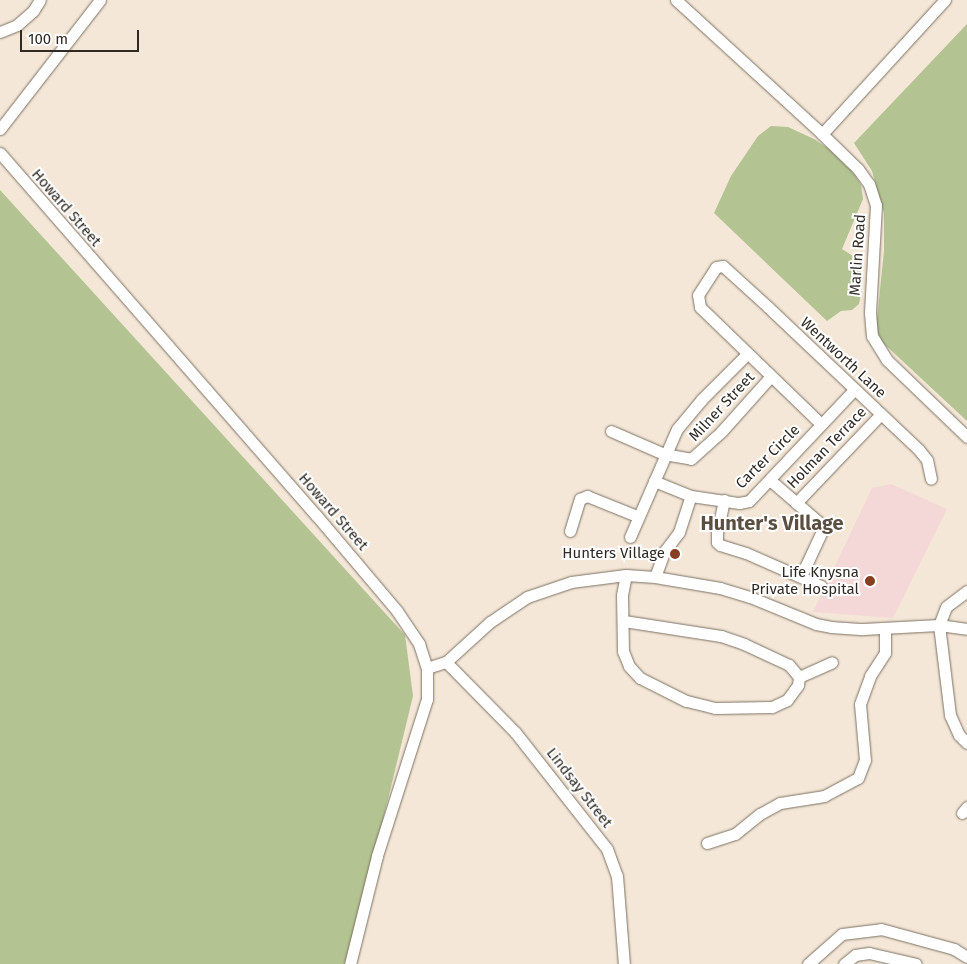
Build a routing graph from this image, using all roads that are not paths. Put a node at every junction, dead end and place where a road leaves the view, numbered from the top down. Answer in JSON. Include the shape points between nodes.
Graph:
{"nodes":[{"id":1,"x":40,"y":0,"type":"edge"},
{"id":2,"x":100,"y":0,"type":"edge"},
{"id":3,"x":676,"y":0,"type":"edge"},
{"id":4,"x":945,"y":0,"type":"edge"},
{"id":5,"x":0,"y":32,"type":"edge"},
{"id":6,"x":0,"y":129,"type":"edge"},
{"id":7,"x":822,"y":134,"type":"junction"},
{"id":8,"x":0,"y":154,"type":"edge"},
{"id":9,"x":698,"y":294,"type":"joint"},
{"id":10,"x":747,"y":354,"type":"junction"},
{"id":11,"x":771,"y":376,"type":"junction"},
{"id":12,"x":854,"y":390,"type":"junction"},
{"id":13,"x":881,"y":414,"type":"junction"},
{"id":14,"x":821,"y":424,"type":"junction"},
{"id":15,"x":611,"y":431,"type":"dead end"},
{"id":16,"x":967,"y":437,"type":"edge"},
{"id":17,"x":664,"y":454,"type":"junction"},
{"id":18,"x":770,"y":480,"type":"junction"},
{"id":19,"x":931,"y":480,"type":"dead end"},
{"id":20,"x":654,"y":481,"type":"junction"},
{"id":21,"x":691,"y":496,"type":"junction"},
{"id":22,"x":724,"y":500,"type":"junction"},
{"id":23,"x":796,"y":503,"type":"junction"},
{"id":24,"x":638,"y":516,"type":"junction"},
{"id":25,"x":570,"y":531,"type":"dead end"},
{"id":26,"x":630,"y":537,"type":"dead end"},
{"id":27,"x":626,"y":575,"type":"junction"},
{"id":28,"x":801,"y":576,"type":"junction"},
{"id":29,"x":655,"y":577,"type":"junction"},
{"id":30,"x":821,"y":586,"type":"dead end"},
{"id":31,"x":963,"y":595,"type":"edge"},
{"id":32,"x":967,"y":607,"type":"edge"},
{"id":33,"x":624,"y":620,"type":"junction"},
{"id":34,"x":939,"y":625,"type":"junction"},
{"id":35,"x":886,"y":628,"type":"junction"},
{"id":36,"x":967,"y":630,"type":"edge"},
{"id":37,"x":446,"y":662,"type":"junction"},
{"id":38,"x":832,"y":662,"type":"dead end"},
{"id":39,"x":427,"y":668,"type":"junction"},
{"id":40,"x":799,"y":677,"type":"junction"},
{"id":41,"x":967,"y":744,"type":"edge"},
{"id":42,"x":706,"y":843,"type":"dead end"},
{"id":43,"x":967,"y":957,"type":"edge"},
{"id":44,"x":350,"y":964,"type":"edge"},
{"id":45,"x":624,"y":964,"type":"edge"},
{"id":46,"x":808,"y":964,"type":"edge"},
{"id":47,"x":844,"y":964,"type":"edge"},
{"id":48,"x":916,"y":964,"type":"edge"}],
"edges":[{"from":1,"to":5,"type":"street","via":[[17,25]]},
{"from":2,"to":6,"type":"street"},
{"from":3,"to":7,"type":"street","name":"Marlin Road"},
{"from":4,"to":7,"type":"street"},
{"from":7,"to":16,"type":"street","name":"Marlin Road","via":[[858,169],[869,184],[876,205],[870,313],[870,329],[875,344],[887,360]]},
{"from":8,"to":39,"type":"street","name":"Howard Street","via":[[397,611],[414,634]]},
{"from":9,"to":10,"type":"street","name":"Carter Circle","via":[[701,309]]},
{"from":9,"to":12,"type":"street","name":"Wentworth Lane","via":[[714,269],[723,266]]},
{"from":10,"to":11,"type":"street","name":"Carter Circle"},
{"from":10,"to":17,"type":"street","via":[[680,424]]},
{"from":11,"to":14,"type":"street","name":"Carter Circle"},
{"from":11,"to":17,"type":"street","name":"Milner Street","via":[[698,454],[687,459]]},
{"from":12,"to":13,"type":"street","name":"Wentworth Lane"},
{"from":12,"to":14,"type":"street","name":"Carter Circle"},
{"from":13,"to":19,"type":"street","name":"Wentworth Lane","via":[[924,456]]},
{"from":13,"to":23,"type":"street","name":"Holman Terrace"},
{"from":14,"to":18,"type":"street","name":"Carter Circle"},
{"from":15,"to":17,"type":"street","name":"Milner Street"},
{"from":17,"to":20,"type":"street"},
{"from":18,"to":22,"type":"street","name":"Carter Circle","via":[[749,501]]},
{"from":18,"to":23,"type":"street"},
{"from":20,"to":21,"type":"street","name":"Carter Circle"},
{"from":20,"to":24,"type":"street"},
{"from":21,"to":22,"type":"street","name":"Carter Circle"},
{"from":21,"to":29,"type":"street","via":[[680,532],[664,552]]},
{"from":22,"to":28,"type":"street","via":[[717,532],[720,545]]},
{"from":23,"to":28,"type":"street","via":[[823,528]]},
{"from":24,"to":25,"type":"street","via":[[587,496],[580,499]]},
{"from":24,"to":26,"type":"street"},
{"from":27,"to":29,"type":"street"},
{"from":27,"to":33,"type":"street","via":[[622,594]]},
{"from":27,"to":37,"type":"street","via":[[571,582],[528,597],[490,622]]},
{"from":28,"to":30,"type":"street"},
{"from":29,"to":35,"type":"street","via":[[727,590],[816,624],[847,629]]},
{"from":31,"to":32,"type":"street"},
{"from":31,"to":34,"type":"street","via":[[946,606]]},
{"from":33,"to":40,"type":"street","via":[[713,635],[744,644],[789,665]]},
{"from":33,"to":40,"type":"street","via":[[623,650],[629,666],[640,678],[686,701],[715,708],[772,707],[791,696]]},
{"from":34,"to":35,"type":"street"},
{"from":34,"to":36,"type":"street"},
{"from":34,"to":41,"type":"street","via":[[950,715],[956,731]]},
{"from":35,"to":42,"type":"street","via":[[884,654],[860,704],[865,760],[858,778],[824,796],[780,803],[736,834]]},
{"from":37,"to":39,"type":"street"},
{"from":37,"to":45,"type":"street","name":"Lindsay Street","via":[[515,732],[607,849],[616,876]]},
{"from":38,"to":40,"type":"street"},
{"from":39,"to":44,"type":"street","name":"Howard Street","via":[[425,710],[377,856]]},
{"from":43,"to":46,"type":"street","via":[[954,949],[888,930],[863,930],[842,934]]},
{"from":47,"to":48,"type":"street","via":[[855,955],[869,953]]}]}
